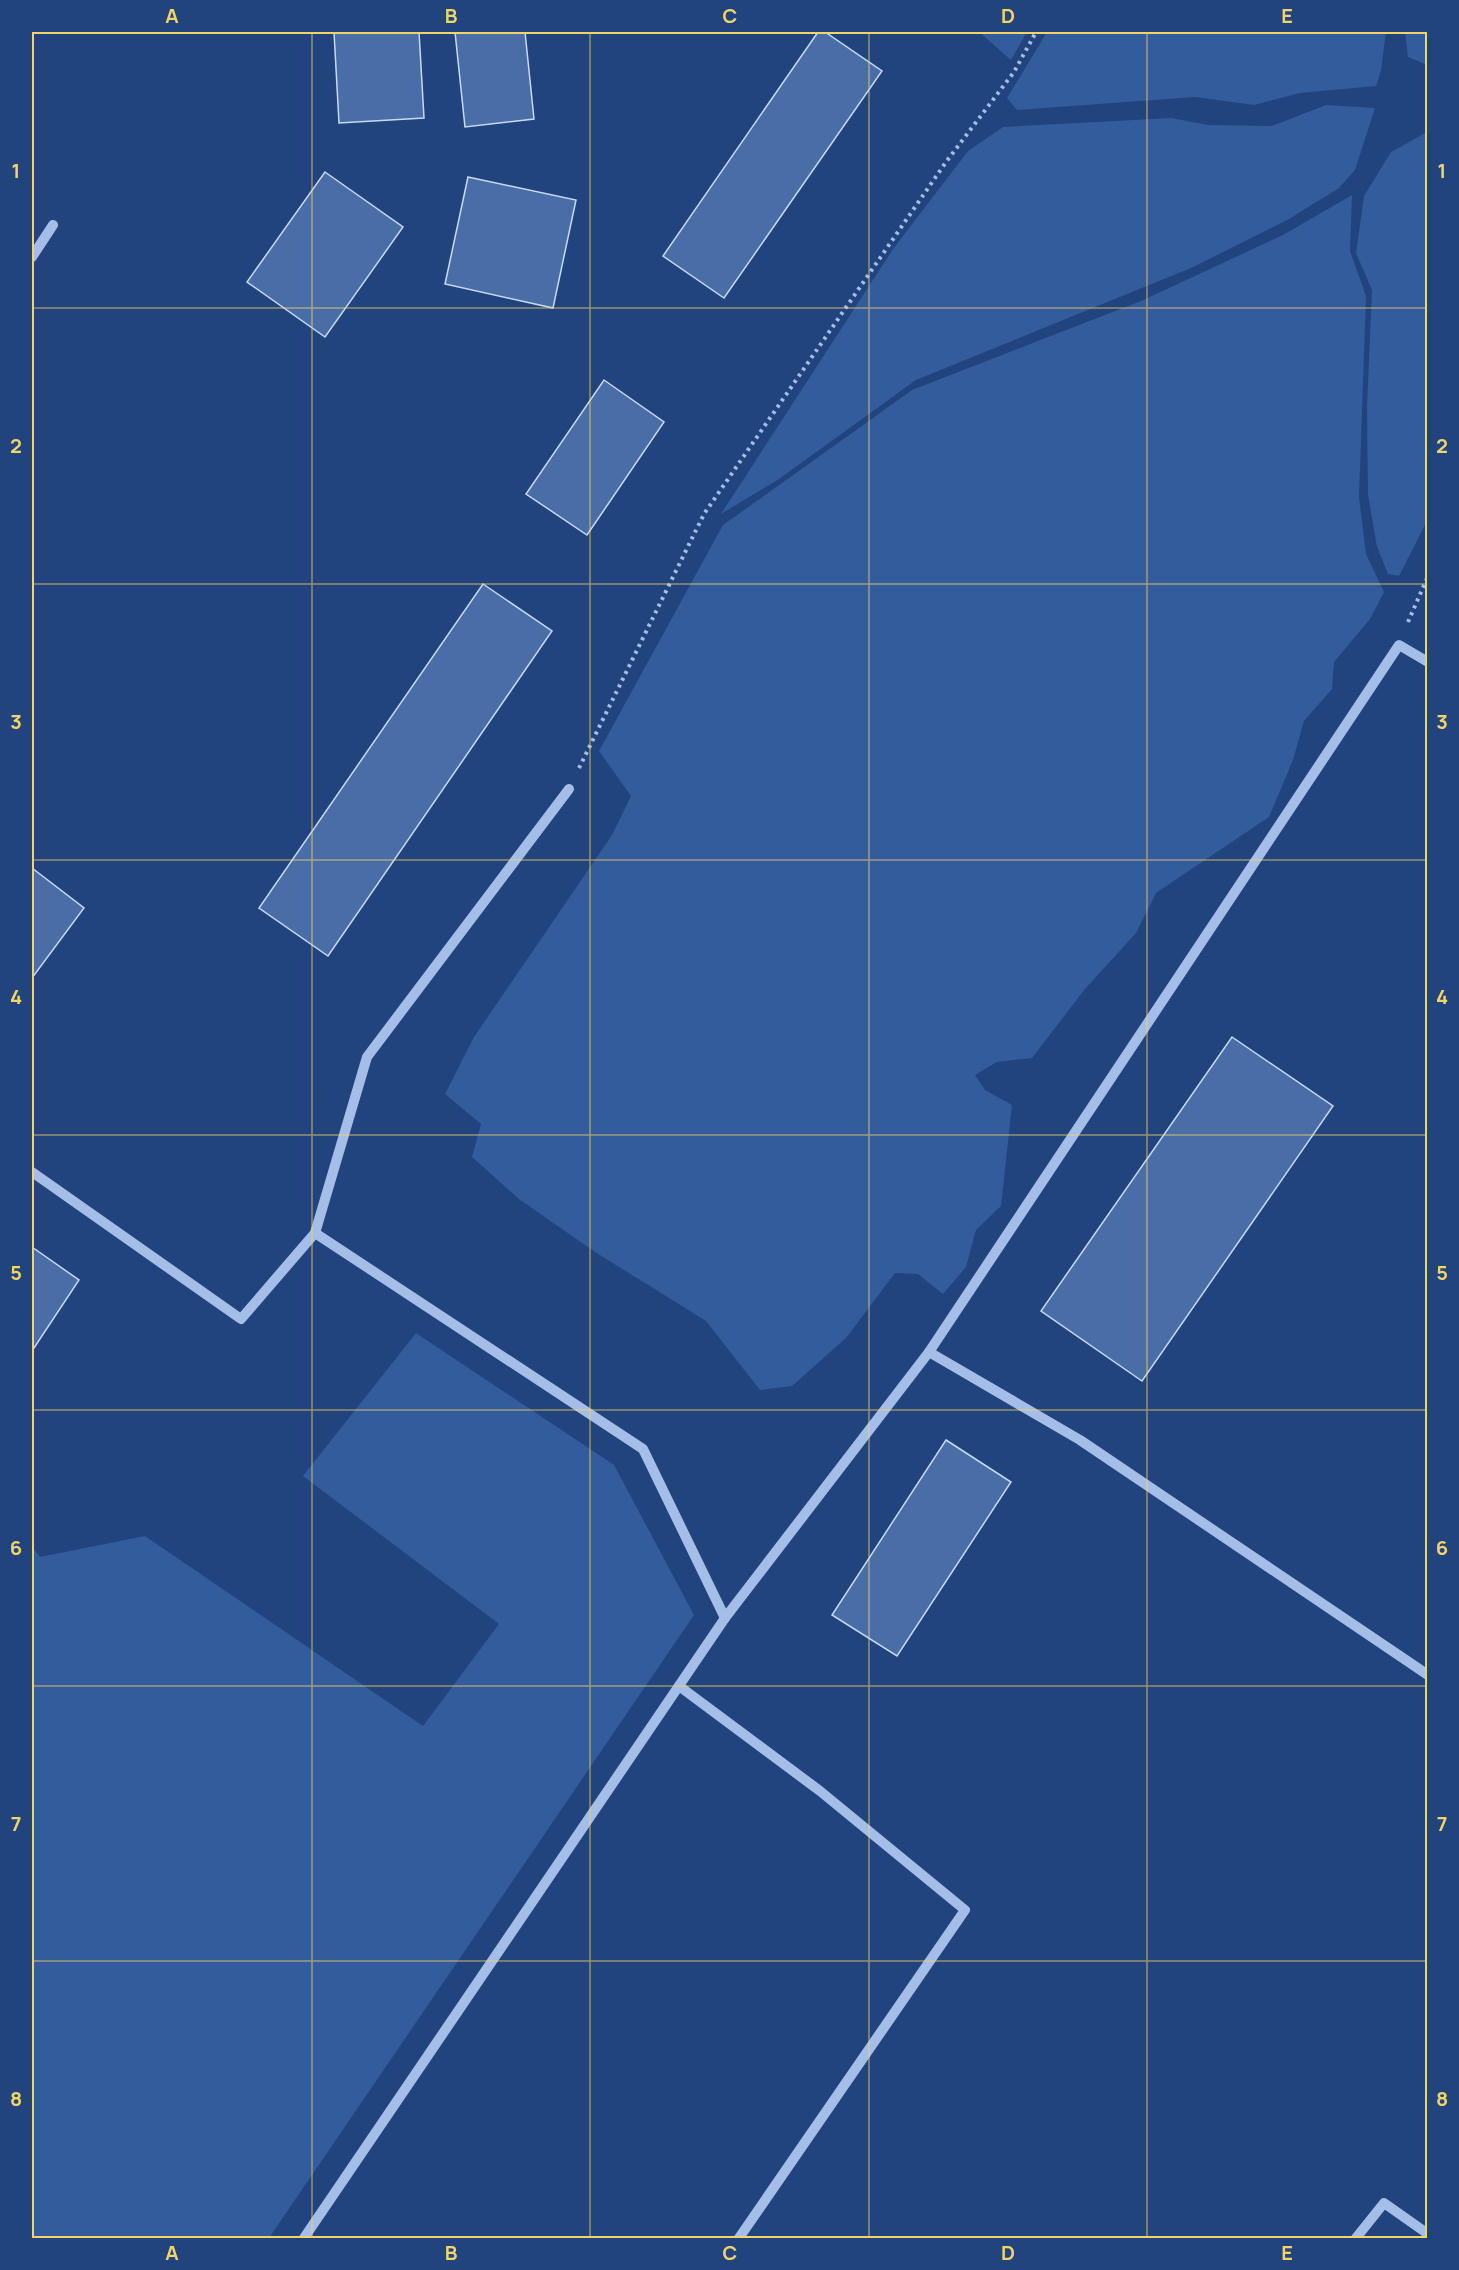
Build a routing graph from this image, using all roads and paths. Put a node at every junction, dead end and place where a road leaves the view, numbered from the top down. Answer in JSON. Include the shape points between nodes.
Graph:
{"nodes":[{"id":1,"x":1036,"y":32,"type":"edge"},
{"id":2,"x":53,"y":225,"type":"dead end"},
{"id":3,"x":32,"y":257,"type":"edge"},
{"id":4,"x":1428,"y":576,"type":"edge"},
{"id":5,"x":1400,"y":645,"type":"junction"},
{"id":6,"x":1428,"y":662,"type":"edge"},
{"id":7,"x":569,"y":789,"type":"joint"},
{"id":8,"x":32,"y":1172,"type":"edge"},
{"id":9,"x":315,"y":1233,"type":"junction"},
{"id":10,"x":929,"y":1352,"type":"junction"},
{"id":11,"x":725,"y":1618,"type":"junction"},
{"id":12,"x":1428,"y":1675,"type":"edge"},
{"id":13,"x":679,"y":1686,"type":"junction"},
{"id":14,"x":1428,"y":2234,"type":"edge"},
{"id":15,"x":304,"y":2238,"type":"edge"},
{"id":16,"x":739,"y":2238,"type":"edge"},
{"id":17,"x":1356,"y":2238,"type":"edge"}],
"edges":[{"from":1,"to":7,"type":"path","via":[[1014,72],[946,162],[704,514]]},
{"from":2,"to":3,"type":"lane"},
{"from":4,"to":5,"type":"path"},
{"from":5,"to":6,"type":"lane"},
{"from":5,"to":10,"type":"lane"},
{"from":7,"to":9,"type":"lane","via":[[367,1057]]},
{"from":8,"to":9,"type":"lane","via":[[241,1319]]},
{"from":9,"to":11,"type":"lane","via":[[643,1449]]},
{"from":10,"to":11,"type":"lane"},
{"from":10,"to":12,"type":"lane","via":[[1080,1440]]},
{"from":11,"to":13,"type":"lane"},
{"from":13,"to":15,"type":"lane"},
{"from":13,"to":16,"type":"lane","via":[[820,1791],[964,1910]]},
{"from":14,"to":17,"type":"lane","via":[[1384,2203]]}]}
